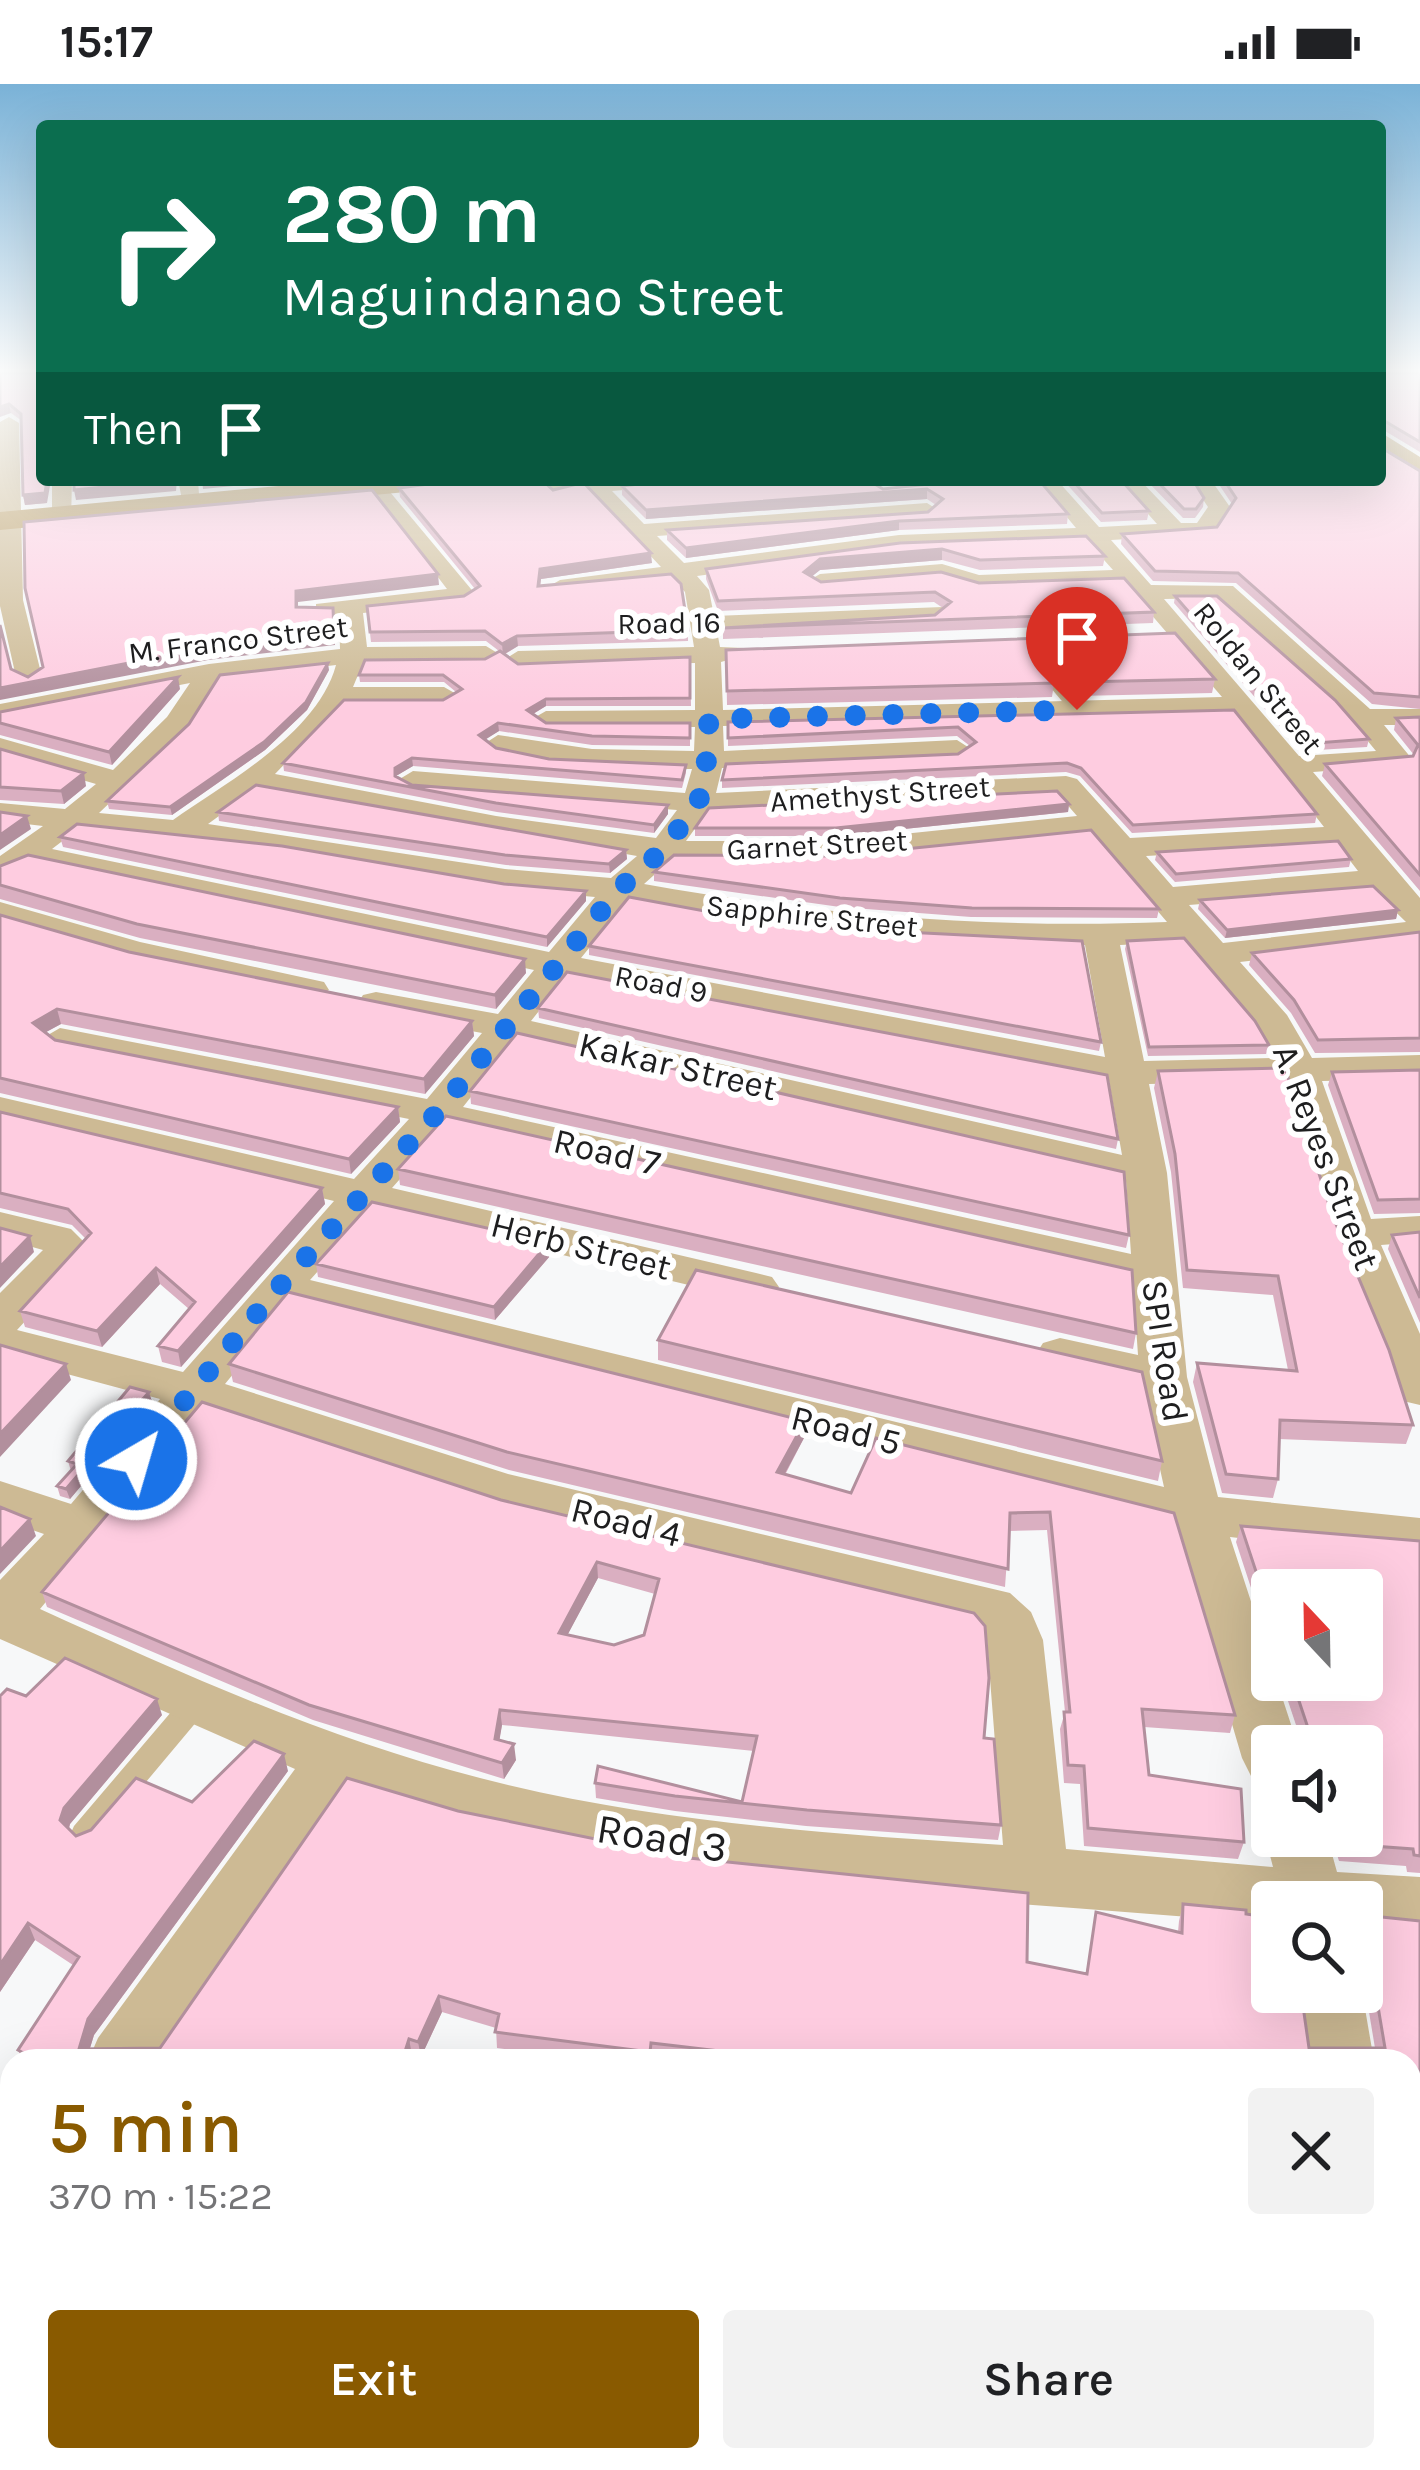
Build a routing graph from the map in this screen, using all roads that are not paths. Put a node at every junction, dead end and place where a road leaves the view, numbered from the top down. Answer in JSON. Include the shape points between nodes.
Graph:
{"nodes":[{"id":1,"x":8,"y":484,"type":"edge"},
{"id":2,"x":62,"y":486,"type":"edge"},
{"id":3,"x":379,"y":486,"type":"joint"},
{"id":4,"x":1051,"y":486,"type":"edge"},
{"id":5,"x":1134,"y":486,"type":"edge"},
{"id":6,"x":1205,"y":486,"type":"edge"},
{"id":7,"x":673,"y":491,"type":"edge"},
{"id":8,"x":190,"y":492,"type":"edge"},
{"id":9,"x":956,"y":511,"type":"edge"},
{"id":10,"x":1010,"y":513,"type":"edge"},
{"id":11,"x":63,"y":516,"type":"junction"},
{"id":12,"x":1080,"y":522,"type":"junction"},
{"id":13,"x":1174,"y":530,"type":"junction"},
{"id":14,"x":5,"y":536,"type":"edge"},
{"id":15,"x":653,"y":573,"type":"edge"},
{"id":16,"x":550,"y":588,"type":"edge"},
{"id":17,"x":1143,"y":592,"type":"junction"},
{"id":18,"x":350,"y":605,"type":"junction"},
{"id":19,"x":611,"y":608,"type":"edge"},
{"id":20,"x":1112,"y":609,"type":"edge"},
{"id":21,"x":310,"y":610,"type":"edge"},
{"id":22,"x":569,"y":611,"type":"edge"},
{"id":23,"x":1025,"y":611,"type":"edge"},
{"id":24,"x":8,"y":628,"type":"edge"},
{"id":25,"x":1182,"y":634,"type":"junction"},
{"id":26,"x":1138,"y":636,"type":"edge"},
{"id":27,"x":279,"y":640,"type":"edge"},
{"id":28,"x":1040,"y":648,"type":"edge"},
{"id":29,"x":171,"y":650,"type":"edge"},
{"id":30,"x":772,"y":653,"type":"edge"},
{"id":31,"x":486,"y":655,"type":"edge"},
{"id":32,"x":352,"y":658,"type":"junction"},
{"id":33,"x":518,"y":659,"type":"edge"},
{"id":34,"x":209,"y":672,"type":"junction"},
{"id":35,"x":0,"y":684,"type":"edge"},
{"id":36,"x":753,"y":689,"type":"edge"},
{"id":37,"x":564,"y":692,"type":"edge"},
{"id":38,"x":333,"y":694,"type":"junction"},
{"id":39,"x":444,"y":695,"type":"edge"},
{"id":40,"x":1244,"y":704,"type":"junction"},
{"id":41,"x":1077,"y":710,"type":"junction"},
{"id":42,"x":0,"y":712,"type":"edge"},
{"id":43,"x":1364,"y":717,"type":"junction"},
{"id":44,"x":1420,"y":717,"type":"edge"},
{"id":45,"x":546,"y":719,"type":"edge"},
{"id":46,"x":498,"y":744,"type":"edge"},
{"id":47,"x":0,"y":747,"type":"edge"},
{"id":48,"x":958,"y":749,"type":"edge"},
{"id":49,"x":709,"y":760,"type":"junction"},
{"id":50,"x":1288,"y":765,"type":"junction"},
{"id":51,"x":248,"y":778,"type":"junction"},
{"id":52,"x":117,"y":780,"type":"junction"},
{"id":53,"x":413,"y":780,"type":"edge"},
{"id":54,"x":1060,"y":783,"type":"joint"},
{"id":55,"x":698,"y":802,"type":"junction"},
{"id":56,"x":0,"y":812,"type":"edge"},
{"id":57,"x":73,"y":820,"type":"junction"},
{"id":58,"x":178,"y":831,"type":"junction"},
{"id":59,"x":1115,"y":835,"type":"junction"},
{"id":60,"x":1343,"y":835,"type":"junction"},
{"id":61,"x":665,"y":848,"type":"junction"},
{"id":62,"x":14,"y":862,"type":"edge"},
{"id":63,"x":1381,"y":879,"type":"junction"},
{"id":64,"x":619,"y":889,"type":"junction"},
{"id":65,"x":1168,"y":897,"type":"junction"},
{"id":66,"x":0,"y":912,"type":"edge"},
{"id":67,"x":1420,"y":917,"type":"edge"},
{"id":68,"x":1420,"y":931,"type":"edge"},
{"id":69,"x":1101,"y":935,"type":"junction"},
{"id":70,"x":1208,"y":943,"type":"junction"},
{"id":71,"x":555,"y":964,"type":"junction"},
{"id":72,"x":504,"y":1026,"type":"junction"},
{"id":73,"x":60,"y":1039,"type":"edge"},
{"id":74,"x":1420,"y":1066,"type":"edge"},
{"id":75,"x":1300,"y":1069,"type":"junction"},
{"id":76,"x":1126,"y":1073,"type":"junction"},
{"id":77,"x":0,"y":1109,"type":"edge"},
{"id":78,"x":437,"y":1113,"type":"junction"},
{"id":79,"x":1146,"y":1173,"type":"junction"},
{"id":80,"x":366,"y":1194,"type":"junction"},
{"id":81,"x":0,"y":1225,"type":"edge"},
{"id":82,"x":1420,"y":1229,"type":"edge"},
{"id":83,"x":1354,"y":1234,"type":"junction"},
{"id":84,"x":1152,"y":1273,"type":"junction"},
{"id":85,"x":279,"y":1287,"type":"junction"},
{"id":86,"x":789,"y":1294,"type":"edge"},
{"id":87,"x":0,"y":1320,"type":"edge"},
{"id":88,"x":0,"y":1341,"type":"edge"},
{"id":89,"x":1023,"y":1346,"type":"edge"},
{"id":90,"x":1163,"y":1376,"type":"junction"},
{"id":91,"x":1420,"y":1389,"type":"edge"},
{"id":92,"x":190,"y":1390,"type":"junction"},
{"id":93,"x":0,"y":1500,"type":"edge"},
{"id":94,"x":1196,"y":1514,"type":"junction"},
{"id":95,"x":82,"y":1527,"type":"junction"},
{"id":96,"x":1420,"y":1538,"type":"edge"},
{"id":97,"x":1,"y":1615,"type":"edge"},
{"id":98,"x":193,"y":1706,"type":"junction"},
{"id":99,"x":1262,"y":1725,"type":"edge"},
{"id":100,"x":337,"y":1759,"type":"junction"},
{"id":101,"x":84,"y":1835,"type":"edge"},
{"id":102,"x":1037,"y":1875,"type":"junction"},
{"id":103,"x":1251,"y":1894,"type":"edge"},
{"id":104,"x":1383,"y":1904,"type":"edge"},
{"id":105,"x":1420,"y":1906,"type":"edge"},
{"id":106,"x":1332,"y":2013,"type":"edge"},
{"id":107,"x":131,"y":2049,"type":"edge"},
{"id":108,"x":1338,"y":2049,"type":"edge"}],
"edges":[{"from":1,"to":14,"type":"street"},
{"from":2,"to":11,"type":"street"},
{"from":3,"to":8,"type":"street"},
{"from":3,"to":18,"type":"street","via":[[464,595]]},
{"from":4,"to":12,"type":"street","name":"Roldan Street"},
{"from":5,"to":13,"type":"street"},
{"from":6,"to":13,"type":"street","via":[[1219,502],[1211,526]]},
{"from":7,"to":15,"type":"street"},
{"from":8,"to":11,"type":"street"},
{"from":9,"to":15,"type":"street"},
{"from":10,"to":12,"type":"street"},
{"from":11,"to":14,"type":"street"},
{"from":12,"to":13,"type":"street"},
{"from":12,"to":15,"type":"street"},
{"from":12,"to":17,"type":"street","name":"Roldan Street"},
{"from":14,"to":24,"type":"street"},
{"from":15,"to":16,"type":"street"},
{"from":15,"to":17,"type":"street","via":[[776,585],[942,572],[978,582]]},
{"from":15,"to":23,"type":"street"},
{"from":15,"to":30,"type":"street","name":"Road 16"},
{"from":15,"to":33,"type":"street","name":"Road 16"},
{"from":15,"to":36,"type":"street"},
{"from":15,"to":37,"type":"street"},
{"from":15,"to":41,"type":"street"},
{"from":15,"to":45,"type":"street"},
{"from":15,"to":49,"type":"street"},
{"from":17,"to":20,"type":"street"},
{"from":17,"to":25,"type":"street","name":"Roldan Street"},
{"from":17,"to":43,"type":"street","via":[[1224,591]]},
{"from":18,"to":21,"type":"street"},
{"from":18,"to":32,"type":"street","via":[[358,634]]},
{"from":19,"to":22,"type":"street"},
{"from":24,"to":35,"type":"street","via":[[40,675]]},
{"from":25,"to":26,"type":"street"},
{"from":25,"to":40,"type":"street","name":"Roldan Street"},
{"from":27,"to":29,"type":"street"},
{"from":28,"to":41,"type":"lane"},
{"from":31,"to":32,"type":"street","name":"M. Franco Street"},
{"from":32,"to":34,"type":"street","name":"M. Franco Street"},
{"from":32,"to":38,"type":"street"},
{"from":34,"to":42,"type":"street","name":"M. Franco Street"},
{"from":34,"to":52,"type":"street","via":[[198,696]]},
{"from":38,"to":39,"type":"street"},
{"from":38,"to":51,"type":"street","via":[[297,743]]},
{"from":40,"to":41,"type":"street"},
{"from":40,"to":50,"type":"street","name":"Roldan Street"},
{"from":43,"to":44,"type":"street"},
{"from":43,"to":50,"type":"street","via":[[1397,759]]},
{"from":46,"to":49,"type":"street","via":[[592,758]]},
{"from":47,"to":52,"type":"street"},
{"from":48,"to":49,"type":"street"},
{"from":49,"to":55,"type":"street"},
{"from":50,"to":60,"type":"street","name":"Roldan Street"},
{"from":51,"to":58,"type":"street"},
{"from":51,"to":61,"type":"street","name":"Garnet Street"},
{"from":52,"to":57,"type":"street"},
{"from":53,"to":55,"type":"street","name":"Amethyst Street"},
{"from":54,"to":55,"type":"street","name":"Amethyst Street"},
{"from":54,"to":59,"type":"street","name":"A. Reyes Street"},
{"from":55,"to":61,"type":"street"},
{"from":56,"to":57,"type":"street","name":"Sapphire Street"},
{"from":57,"to":58,"type":"street","name":"Sapphire Street"},
{"from":57,"to":62,"type":"street"},
{"from":58,"to":64,"type":"street","name":"Sapphire Street"},
{"from":59,"to":60,"type":"street","name":"Garnet Street"},
{"from":59,"to":61,"type":"street","name":"Garnet Street","via":[[785,852]]},
{"from":59,"to":65,"type":"street","name":"A. Reyes Street"},
{"from":60,"to":63,"type":"street","name":"Roldan Street"},
{"from":61,"to":64,"type":"street"},
{"from":62,"to":71,"type":"street","name":"Road 9"},
{"from":63,"to":65,"type":"street"},
{"from":63,"to":67,"type":"street","name":"Roldan Street"},
{"from":64,"to":69,"type":"street","name":"Sapphire Street","via":[[786,920]]},
{"from":64,"to":71,"type":"street"},
{"from":65,"to":70,"type":"street","name":"A. Reyes Street"},
{"from":66,"to":72,"type":"street","name":"Kakar Street","via":[[134,951]]},
{"from":68,"to":70,"type":"street","name":"Sapphire Street"},
{"from":69,"to":70,"type":"street","name":"Sapphire Street"},
{"from":69,"to":76,"type":"street","name":"SPI Road"},
{"from":70,"to":75,"type":"street","name":"A. Reyes Street","via":[[1274,1023]]},
{"from":71,"to":72,"type":"street"},
{"from":71,"to":76,"type":"street","name":"Road 9"},
{"from":72,"to":78,"type":"street"},
{"from":72,"to":79,"type":"street","name":"Kakar Street"},
{"from":73,"to":78,"type":"street","name":"Road 7"},
{"from":74,"to":75,"type":"street","name":"Road 9"},
{"from":75,"to":76,"type":"street","name":"Road 9"},
{"from":75,"to":83,"type":"street","name":"A. Reyes Street"},
{"from":76,"to":79,"type":"street","name":"SPI Road"},
{"from":77,"to":80,"type":"street","name":"Herb Street"},
{"from":78,"to":80,"type":"street"},
{"from":78,"to":84,"type":"street","name":"Road 7"},
{"from":79,"to":84,"type":"street","name":"SPI Road"},
{"from":80,"to":85,"type":"street"},
{"from":80,"to":86,"type":"street","name":"Herb Street"},
{"from":81,"to":87,"type":"street","via":[[56,1238],[69,1249]]},
{"from":82,"to":83,"type":"street"},
{"from":83,"to":91,"type":"street","name":"A. Reyes Street"},
{"from":84,"to":90,"type":"street","name":"SPI Road"},
{"from":85,"to":92,"type":"street"},
{"from":85,"to":94,"type":"street","name":"Road 5"},
{"from":88,"to":92,"type":"street","name":"Road 4"},
{"from":89,"to":90,"type":"street"},
{"from":90,"to":94,"type":"street","name":"SPI Road"},
{"from":92,"to":95,"type":"street"},
{"from":92,"to":102,"type":"street","name":"Road 4","via":[[504,1492],[991,1608],[1015,1640]]},
{"from":93,"to":95,"type":"street"},
{"from":94,"to":96,"type":"street","name":"Road 5"},
{"from":94,"to":99,"type":"street","name":"SPI Road"},
{"from":95,"to":97,"type":"street"},
{"from":97,"to":98,"type":"street","name":"Road 3"},
{"from":98,"to":100,"type":"street","name":"Road 3"},
{"from":98,"to":101,"type":"lane"},
{"from":100,"to":102,"type":"street","name":"Road 3","via":[[484,1805],[676,1842]]},
{"from":100,"to":107,"type":"street"},
{"from":102,"to":103,"type":"street","name":"Road 3"},
{"from":104,"to":105,"type":"street","name":"Road 3"},
{"from":106,"to":108,"type":"street"}]}
